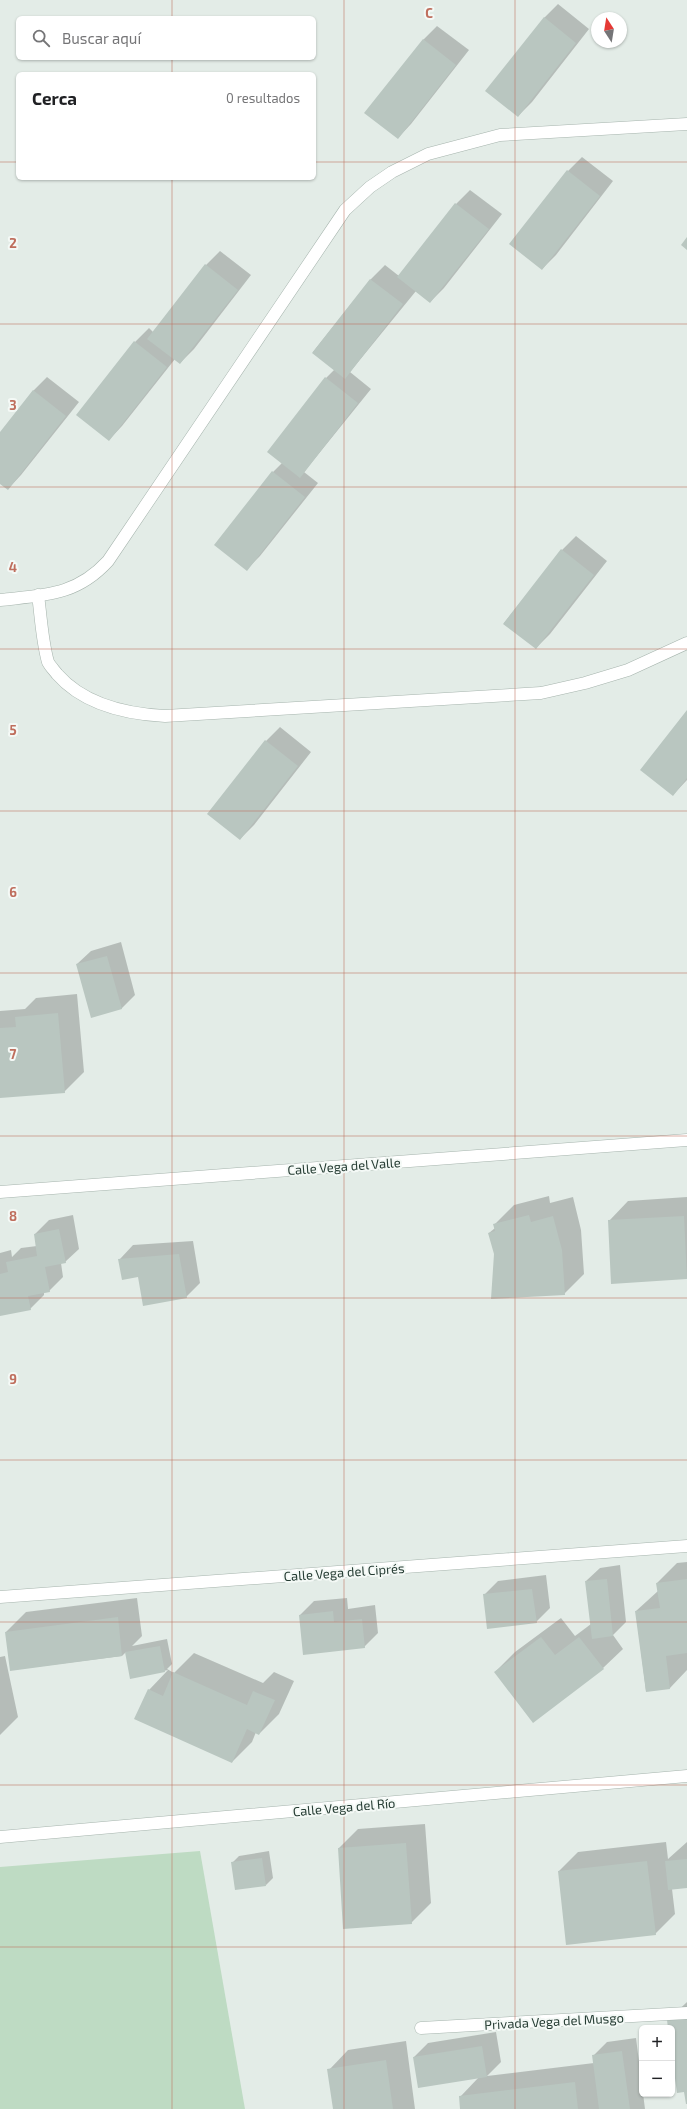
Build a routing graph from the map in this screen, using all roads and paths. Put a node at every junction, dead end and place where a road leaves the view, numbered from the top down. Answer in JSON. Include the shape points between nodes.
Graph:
{"nodes":[{"id":1,"x":687,"y":124,"type":"edge"},
{"id":2,"x":38,"y":595,"type":"junction"},
{"id":3,"x":0,"y":600,"type":"edge"},
{"id":4,"x":687,"y":643,"type":"edge"},
{"id":5,"x":687,"y":1140,"type":"edge"},
{"id":6,"x":0,"y":1192,"type":"edge"},
{"id":7,"x":687,"y":1546,"type":"edge"},
{"id":8,"x":0,"y":1597,"type":"edge"},
{"id":9,"x":687,"y":1776,"type":"edge"},
{"id":10,"x":0,"y":1837,"type":"edge"},
{"id":11,"x":687,"y":2013,"type":"edge"},
{"id":12,"x":421,"y":2028,"type":"dead end"}],
"edges":[{"from":1,"to":2,"type":"street","via":[[500,135],[428,154],[392,172],[370,187],[345,210],[108,561],[98,572],[71,589],[55,594]]},
{"from":2,"to":3,"type":"street"},
{"from":2,"to":4,"type":"street","via":[[48,663],[66,685],[98,703],[118,711],[137,714],[165,716],[541,693],[628,670]]},
{"from":5,"to":6,"type":"street","name":"Calle Vega del Valle"},
{"from":7,"to":8,"type":"street","name":"Calle Vega del Ciprés"},
{"from":9,"to":10,"type":"street","name":"Calle Vega del Río"},
{"from":11,"to":12,"type":"street","name":"Privada Vega del Musgo"}]}
